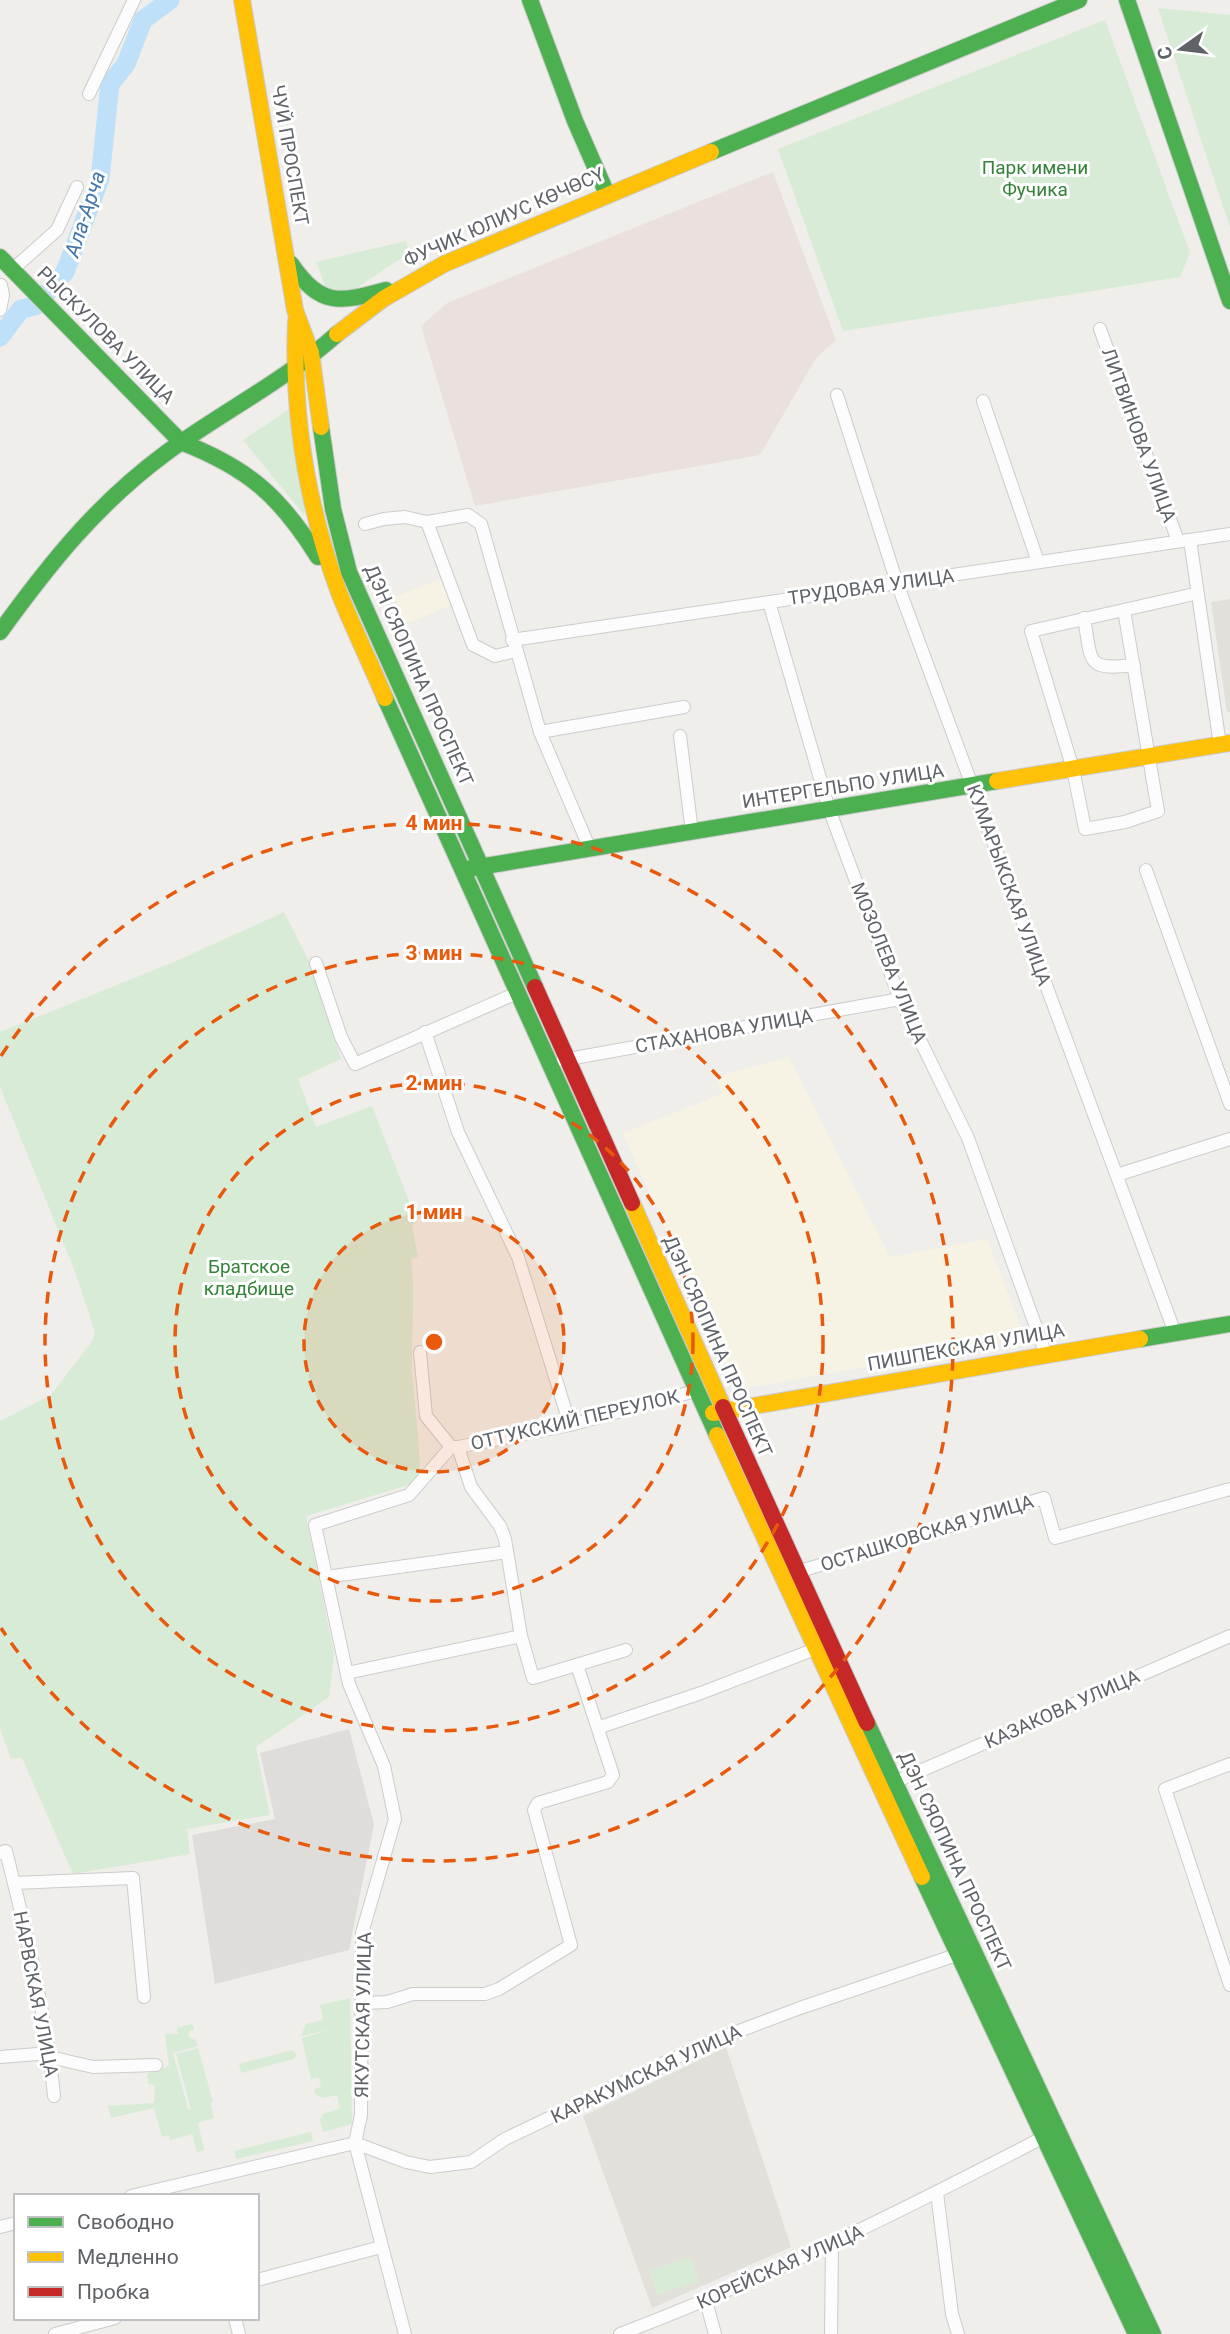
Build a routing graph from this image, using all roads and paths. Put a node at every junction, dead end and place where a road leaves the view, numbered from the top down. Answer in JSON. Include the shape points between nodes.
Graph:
{"nodes":[{"id":1,"x":134,"y":0,"type":"edge"},
{"id":2,"x":242,"y":0,"type":"edge"},
{"id":3,"x":530,"y":0,"type":"edge"},
{"id":4,"x":1079,"y":0,"type":"edge"},
{"id":5,"x":1127,"y":0,"type":"edge"},
{"id":6,"x":89,"y":94,"type":"dead end"},
{"id":7,"x":77,"y":187,"type":"dead end"},
{"id":8,"x":607,"y":194,"type":"junction"},
{"id":9,"x":0,"y":257,"type":"edge"},
{"id":10,"x":287,"y":259,"type":"junction"},
{"id":11,"x":17,"y":275,"type":"junction"},
{"id":12,"x":0,"y":285,"type":"edge"},
{"id":13,"x":401,"y":286,"type":"junction"},
{"id":14,"x":1230,"y":301,"type":"edge"},
{"id":15,"x":0,"y":310,"type":"edge"},
{"id":16,"x":296,"y":316,"type":"junction"},
{"id":17,"x":1100,"y":329,"type":"dead end"},
{"id":18,"x":311,"y":353,"type":"junction"},
{"id":19,"x":292,"y":366,"type":"junction"},
{"id":20,"x":837,"y":395,"type":"dead end"},
{"id":21,"x":983,"y":401,"type":"dead end"},
{"id":22,"x":181,"y":442,"type":"junction"},
{"id":23,"x":427,"y":522,"type":"junction"},
{"id":24,"x":365,"y":524,"type":"dead end"},
{"id":25,"x":1230,"y":534,"type":"edge"},
{"id":26,"x":1184,"y":541,"type":"junction"},
{"id":27,"x":1038,"y":562,"type":"junction"},
{"id":28,"x":897,"y":583,"type":"junction"},
{"id":29,"x":339,"y":592,"type":"junction"},
{"id":30,"x":1190,"y":595,"type":"dead end"},
{"id":31,"x":769,"y":602,"type":"junction"},
{"id":32,"x":1124,"y":610,"type":"junction"},
{"id":33,"x":1083,"y":618,"type":"junction"},
{"id":34,"x":0,"y":632,"type":"edge"},
{"id":35,"x":514,"y":645,"type":"junction"},
{"id":36,"x":1134,"y":666,"type":"junction"},
{"id":37,"x":684,"y":707,"type":"dead end"},
{"id":38,"x":540,"y":732,"type":"junction"},
{"id":39,"x":680,"y":736,"type":"dead end"},
{"id":40,"x":1225,"y":744,"type":"edge"},
{"id":41,"x":1149,"y":756,"type":"junction"},
{"id":42,"x":1073,"y":769,"type":"junction"},
{"id":43,"x":972,"y":786,"type":"junction"},
{"id":44,"x":829,"y":809,"type":"junction"},
{"id":45,"x":692,"y":832,"type":"junction"},
{"id":46,"x":590,"y":849,"type":"junction"},
{"id":47,"x":482,"y":866,"type":"junction"},
{"id":48,"x":463,"y":870,"type":"junction"},
{"id":49,"x":1146,"y":870,"type":"dead end"},
{"id":50,"x":316,"y":963,"type":"dead end"},
{"id":51,"x":517,"y":993,"type":"junction"},
{"id":52,"x":900,"y":999,"type":"junction"},
{"id":53,"x":425,"y":1032,"type":"junction"},
{"id":54,"x":566,"y":1059,"type":"junction"},
{"id":55,"x":547,"y":1062,"type":"junction"},
{"id":56,"x":1230,"y":1104,"type":"edge"},
{"id":57,"x":1230,"y":1139,"type":"edge"},
{"id":58,"x":1117,"y":1175,"type":"junction"},
{"id":59,"x":1230,"y":1324,"type":"edge"},
{"id":60,"x":1175,"y":1333,"type":"junction"},
{"id":61,"x":420,"y":1352,"type":"dead end"},
{"id":62,"x":1046,"y":1355,"type":"junction"},
{"id":63,"x":699,"y":1390,"type":"junction"},
{"id":64,"x":717,"y":1412,"type":"junction"},
{"id":65,"x":570,"y":1425,"type":"junction"},
{"id":66,"x":455,"y":1447,"type":"junction"},
{"id":67,"x":1230,"y":1489,"type":"edge"},
{"id":68,"x":507,"y":1552,"type":"junction"},
{"id":69,"x":797,"y":1572,"type":"junction"},
{"id":70,"x":326,"y":1577,"type":"junction"},
{"id":71,"x":521,"y":1636,"type":"junction"},
{"id":72,"x":1230,"y":1636,"type":"edge"},
{"id":73,"x":824,"y":1645,"type":"junction"},
{"id":74,"x":626,"y":1650,"type":"dead end"},
{"id":75,"x":577,"y":1665,"type":"junction"},
{"id":76,"x":347,"y":1673,"type":"junction"},
{"id":77,"x":600,"y":1727,"type":"junction"},
{"id":78,"x":1230,"y":1764,"type":"edge"},
{"id":79,"x":895,"y":1782,"type":"junction"},
{"id":80,"x":3,"y":1852,"type":"edge"},
{"id":81,"x":14,"y":1883,"type":"junction"},
{"id":82,"x":971,"y":1951,"type":"junction"},
{"id":83,"x":1230,"y":1985,"type":"edge"},
{"id":84,"x":144,"y":1997,"type":"dead end"},
{"id":85,"x":363,"y":2003,"type":"junction"},
{"id":86,"x":0,"y":2056,"type":"edge"},
{"id":87,"x":51,"y":2058,"type":"junction"},
{"id":88,"x":156,"y":2065,"type":"dead end"},
{"id":89,"x":54,"y":2096,"type":"dead end"},
{"id":90,"x":1044,"y":2137,"type":"junction"},
{"id":91,"x":355,"y":2143,"type":"junction"},
{"id":92,"x":937,"y":2193,"type":"junction"},
{"id":93,"x":139,"y":2194,"type":"edge"},
{"id":94,"x":832,"y":2245,"type":"junction"},
{"id":95,"x":381,"y":2247,"type":"junction"},
{"id":96,"x":259,"y":2279,"type":"edge"},
{"id":97,"x":706,"y":2301,"type":"junction"},
{"id":98,"x":108,"y":2320,"type":"edge"},
{"id":99,"x":63,"y":2333,"type":"edge"},
{"id":100,"x":405,"y":2334,"type":"edge"},
{"id":101,"x":620,"y":2334,"type":"edge"},
{"id":102,"x":715,"y":2334,"type":"edge"},
{"id":103,"x":831,"y":2334,"type":"edge"},
{"id":104,"x":958,"y":2334,"type":"edge"},
{"id":105,"x":1136,"y":2334,"type":"edge"},
{"id":106,"x":1153,"y":2334,"type":"edge"}],
"edges":[{"from":1,"to":6,"type":"street"},
{"from":2,"to":10,"type":"main road","name":"ЧУЙ ПРОСПЕКТ"},
{"from":3,"to":8,"type":"main road"},
{"from":4,"to":8,"type":"main road","name":"ФУЧИК ЮЛИУС КӨЧӨСҮ"},
{"from":5,"to":14,"type":"main road"},
{"from":7,"to":11,"type":"street","via":[[57,230]]},
{"from":8,"to":13,"type":"main road","name":"ФУЧИК ЮЛИУС КӨЧӨСҮ","via":[[432,268]]},
{"from":9,"to":11,"type":"main road","name":"РЫСКУЛОВА УЛИЦА"},
{"from":10,"to":13,"type":"main road","via":[[305,286],[322,299],[343,301]]},
{"from":10,"to":16,"type":"main road","name":"ЧУЙ ПРОСПЕКТ"},
{"from":11,"to":12,"type":"street"},
{"from":11,"to":22,"type":"main road","name":"РЫСКУЛОВА УЛИЦА"},
{"from":12,"to":15,"type":"street"},
{"from":13,"to":18,"type":"main road","name":"ФУЧИК ЮЛИУС КӨЧӨСҮ"},
{"from":16,"to":18,"type":"main road","name":"ЧУЙ ПРОСПЕКТ"},
{"from":16,"to":19,"type":"main road","name":"ЧУЙ ПРОСПЕКТ"},
{"from":17,"to":26,"type":"street","name":"ЛИТВИНОВА УЛИЦА"},
{"from":18,"to":19,"type":"main road","name":"ФУЧИК ЮЛИУС КӨЧӨСҮ"},
{"from":18,"to":47,"type":"main road","name":"ДЭН СЯОПИНА ПРОСПЕКТ","via":[[333,509],[349,572]]},
{"from":19,"to":22,"type":"main road","name":"ФУЧИК ЮЛИУС КӨЧӨСҮ"},
{"from":19,"to":29,"type":"main road","name":"ДЭН СЯОПИНА ПРОСПЕКТ","via":[[315,519]]},
{"from":20,"to":28,"type":"street","name":"КУМАРЫКСКАЯ УЛИЦА"},
{"from":21,"to":27,"type":"street"},
{"from":22,"to":29,"type":"main road","via":[[227,460],[265,485],[297,524]]},
{"from":22,"to":34,"type":"main road","name":"ФУЧИК ЮЛИУС КӨЧӨСҮ","via":[[87,520]]},
{"from":23,"to":24,"type":"street","via":[[405,517]]},
{"from":23,"to":35,"type":"street","name":"ТРУДОВАЯ УЛИЦА","via":[[473,645],[495,656]]},
{"from":23,"to":35,"type":"street","via":[[468,515],[481,524]]},
{"from":25,"to":26,"type":"street","name":"ТРУДОВАЯ УЛИЦА"},
{"from":26,"to":27,"type":"street","name":"ТРУДОВАЯ УЛИЦА"},
{"from":26,"to":40,"type":"street","name":"ЛИТВИНОВА УЛИЦА"},
{"from":27,"to":28,"type":"street","name":"ТРУДОВАЯ УЛИЦА"},
{"from":28,"to":31,"type":"street","name":"ТРУДОВАЯ УЛИЦА"},
{"from":28,"to":43,"type":"street","name":"КУМАРЫКСКАЯ УЛИЦА"},
{"from":29,"to":48,"type":"main road","name":"ДЭН СЯОПИНА ПРОСПЕКТ"},
{"from":30,"to":32,"type":"street"},
{"from":31,"to":35,"type":"street","name":"ТРУДОВАЯ УЛИЦА"},
{"from":31,"to":44,"type":"street","name":"МОЗОЛЕВА УЛИЦА"},
{"from":32,"to":33,"type":"street"},
{"from":32,"to":36,"type":"street"},
{"from":33,"to":36,"type":"street","via":[[1090,656],[1096,664],[1102,669]]},
{"from":33,"to":42,"type":"street","via":[[1035,628],[1030,637]]},
{"from":35,"to":38,"type":"street"},
{"from":36,"to":41,"type":"street"},
{"from":37,"to":38,"type":"street"},
{"from":38,"to":46,"type":"street"},
{"from":39,"to":45,"type":"street"},
{"from":40,"to":41,"type":"main road","name":"ИНТЕРГЕЛЬПО УЛИЦА"},
{"from":41,"to":42,"type":"main road","name":"ИНТЕРГЕЛЬПО УЛИЦА"},
{"from":41,"to":42,"type":"street","via":[[1158,811],[1085,829]]},
{"from":42,"to":43,"type":"main road","name":"ИНТЕРГЕЛЬПО УЛИЦА"},
{"from":43,"to":44,"type":"main road","name":"ИНТЕРГЕЛЬПО УЛИЦА"},
{"from":43,"to":58,"type":"street","name":"КУМАРЫКСКАЯ УЛИЦА"},
{"from":44,"to":45,"type":"main road","name":"ИНТЕРГЕЛЬПО УЛИЦА"},
{"from":44,"to":52,"type":"street","name":"МОЗОЛЕВА УЛИЦА"},
{"from":45,"to":46,"type":"main road","name":"ИНТЕРГЕЛЬПО УЛИЦА"},
{"from":46,"to":47,"type":"main road","name":"ИНТЕРГЕЛЬПО УЛИЦА"},
{"from":47,"to":48,"type":"main road","name":"ИНТЕРГЕЛЬПО УЛИЦА"},
{"from":47,"to":54,"type":"main road","name":"ДЭН СЯОПИНА ПРОСПЕКТ"},
{"from":48,"to":51,"type":"main road","name":"ДЭН СЯОПИНА ПРОСПЕКТ"},
{"from":49,"to":56,"type":"street"},
{"from":50,"to":53,"type":"street","via":[[355,1064]]},
{"from":51,"to":53,"type":"street"},
{"from":51,"to":55,"type":"main road","name":"ДЭН СЯОПИНА ПРОСПЕКТ"},
{"from":52,"to":54,"type":"street","name":"СТАХАНОВА УЛИЦА"},
{"from":52,"to":62,"type":"street","name":"МОЗОЛЕВА УЛИЦА","via":[[968,1138]]},
{"from":53,"to":65,"type":"street","via":[[458,1132],[518,1257]]},
{"from":54,"to":55,"type":"street","name":"СТАХАНОВА УЛИЦА"},
{"from":54,"to":64,"type":"main road","name":"ДЭН СЯОПИНА ПРОСПЕКТ"},
{"from":55,"to":63,"type":"main road","name":"ДЭН СЯОПИНА ПРОСПЕКТ"},
{"from":57,"to":58,"type":"street"},
{"from":58,"to":60,"type":"street","name":"КУМАРЫКСКАЯ УЛИЦА"},
{"from":59,"to":60,"type":"main road","name":"ПИШПЕКСКАЯ УЛИЦА"},
{"from":60,"to":62,"type":"main road","name":"ПИШПЕКСКАЯ УЛИЦА"},
{"from":61,"to":66,"type":"street","via":[[426,1416]]},
{"from":62,"to":64,"type":"main road","name":"ПИШПЕКСКАЯ УЛИЦА"},
{"from":63,"to":64,"type":"main road","name":"ДЭН СЯОПИНА ПРОСПЕКТ"},
{"from":63,"to":65,"type":"street","name":"ОТТУКСКИЙ ПЕРЕУЛОК"},
{"from":64,"to":69,"type":"main road","name":"ДЭН СЯОПИНА ПРОСПЕКТ"},
{"from":64,"to":73,"type":"main road","name":"ДЭН СЯОПИНА ПРОСПЕКТ"},
{"from":65,"to":66,"type":"street","name":"ОТТУКСКИЙ ПЕРЕУЛОК"},
{"from":66,"to":68,"type":"street","name":"ОТТУКСКИЙ ПЕРЕУЛОК","via":[[471,1487],[500,1526]]},
{"from":66,"to":70,"type":"street","name":"ЯКУТСКАЯ УЛИЦА","via":[[409,1494],[315,1525]]},
{"from":67,"to":69,"type":"street","name":"ОСТАШКОВСКАЯ УЛИЦА","via":[[1055,1538],[1044,1498]]},
{"from":68,"to":70,"type":"street"},
{"from":68,"to":71,"type":"street","name":"ОТТУКСКИЙ ПЕРЕУЛОК"},
{"from":69,"to":73,"type":"main road","name":"ДЭН СЯОПИНА ПРОСПЕКТ"},
{"from":70,"to":76,"type":"street","name":"ЯКУТСКАЯ УЛИЦА"},
{"from":71,"to":75,"type":"street","name":"ОТТУКСКИЙ ПЕРЕУЛОК","via":[[533,1678]]},
{"from":71,"to":76,"type":"street"},
{"from":72,"to":79,"type":"street","name":"КАЗАКОВА УЛИЦА"},
{"from":73,"to":77,"type":"street"},
{"from":73,"to":79,"type":"main road","name":"ДЭН СЯОПИНА ПРОСПЕКТ"},
{"from":73,"to":82,"type":"main road","name":"ДЭН СЯОПИНА ПРОСПЕКТ"},
{"from":74,"to":75,"type":"street","name":"ОТТУКСКИЙ ПЕРЕУЛОК"},
{"from":75,"to":77,"type":"street"},
{"from":76,"to":85,"type":"street","name":"ЯКУТСКАЯ УЛИЦА","via":[[384,1766],[395,1819],[362,1933]]},
{"from":77,"to":85,"type":"street","via":[[613,1775],[608,1782],[538,1803],[534,1810],[572,1945],[485,1994],[431,1992]]},
{"from":78,"to":83,"type":"street","via":[[1164,1789]]},
{"from":79,"to":82,"type":"main road","name":"ДЭН СЯОПИНА ПРОСПЕКТ"},
{"from":80,"to":81,"type":"street","name":"НАРВСКАЯ УЛИЦА"},
{"from":81,"to":84,"type":"street","via":[[133,1878]]},
{"from":81,"to":87,"type":"street","name":"НАРВСКАЯ УЛИЦА"},
{"from":82,"to":90,"type":"main road","name":"ДЭН СЯОПИНА ПРОСПЕКТ"},
{"from":82,"to":91,"type":"street","name":"КАРАКУМСКАЯ УЛИЦА","via":[[702,2045],[505,2139],[471,2162],[430,2167]]},
{"from":82,"to":106,"type":"main road","name":"ДЭН СЯОПИНА ПРОСПЕКТ"},
{"from":85,"to":91,"type":"street","name":"ЯКУТСКАЯ УЛИЦА","via":[[361,2115]]},
{"from":86,"to":87,"type":"street"},
{"from":87,"to":88,"type":"street","via":[[93,2067]]},
{"from":87,"to":89,"type":"street","name":"НАРВСКАЯ УЛИЦА"},
{"from":90,"to":92,"type":"street","name":"КОРЕЙСКАЯ УЛИЦА"},
{"from":90,"to":105,"type":"main road","name":"ДЭН СЯОПИНА ПРОСПЕКТ"},
{"from":91,"to":93,"type":"street"},
{"from":91,"to":95,"type":"street"},
{"from":92,"to":94,"type":"street","name":"КОРЕЙСКАЯ УЛИЦА"},
{"from":92,"to":104,"type":"street"},
{"from":94,"to":97,"type":"street","name":"КОРЕЙСКАЯ УЛИЦА"},
{"from":94,"to":103,"type":"street"},
{"from":95,"to":96,"type":"street"},
{"from":95,"to":100,"type":"street"},
{"from":97,"to":101,"type":"street","name":"КОРЕЙСКАЯ УЛИЦА"},
{"from":97,"to":102,"type":"street"},
{"from":98,"to":99,"type":"street"}]}
